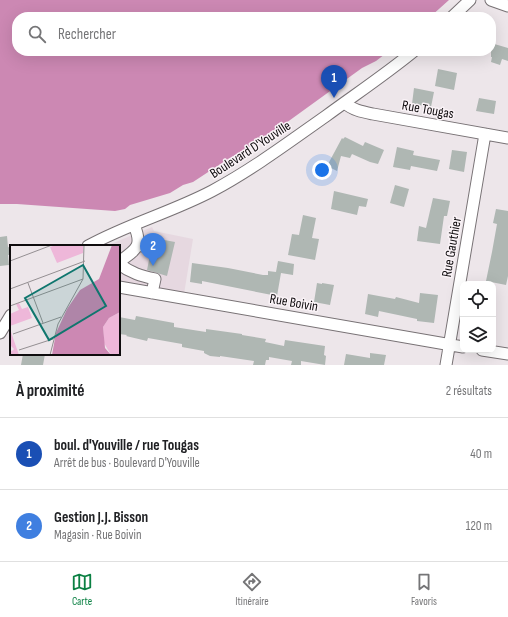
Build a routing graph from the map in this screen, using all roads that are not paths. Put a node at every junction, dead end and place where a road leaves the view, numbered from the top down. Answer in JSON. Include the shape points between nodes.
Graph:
{"nodes":[{"id":1,"x":470,"y":0,"type":"edge"},
{"id":2,"x":491,"y":0,"type":"edge"},
{"id":3,"x":508,"y":6,"type":"edge"},
{"id":4,"x":457,"y":12,"type":"edge"},
{"id":5,"x":407,"y":56,"type":"edge"},
{"id":6,"x":345,"y":102,"type":"junction"},
{"id":7,"x":485,"y":134,"type":"junction"},
{"id":8,"x":508,"y":138,"type":"edge"},
{"id":9,"x":134,"y":224,"type":"junction"},
{"id":10,"x":101,"y":243,"type":"edge"},
{"id":11,"x":138,"y":245,"type":"junction"},
{"id":12,"x":152,"y":248,"type":"dead end"},
{"id":13,"x":120,"y":262,"type":"edge"},
{"id":14,"x":120,"y":264,"type":"edge"},
{"id":15,"x":120,"y":287,"type":"edge"},
{"id":16,"x":152,"y":293,"type":"junction"},
{"id":17,"x":10,"y":317,"type":"edge"},
{"id":18,"x":0,"y":332,"type":"edge"},
{"id":19,"x":449,"y":344,"type":"junction"},
{"id":20,"x":460,"y":346,"type":"edge"},
{"id":21,"x":496,"y":352,"type":"edge"},
{"id":22,"x":508,"y":354,"type":"edge"},
{"id":23,"x":446,"y":365,"type":"edge"}],
"edges":[{"from":1,"to":4,"type":"street"},
{"from":2,"to":3,"type":"street"},
{"from":5,"to":6,"type":"street","name":"Boulevard D'Youville"},
{"from":6,"to":7,"type":"street","name":"Rue Tougas","via":[[373,114]]},
{"from":6,"to":9,"type":"street","name":"Boulevard D'Youville","via":[[233,179],[186,204]]},
{"from":7,"to":8,"type":"street","name":"Rue Tougas"},
{"from":7,"to":19,"type":"street","name":"Rue Gauthier"},
{"from":9,"to":10,"type":"street","name":"Boulevard D'Youville"},
{"from":9,"to":11,"type":"street","via":[[139,237]]},
{"from":11,"to":12,"type":"street"},
{"from":11,"to":13,"type":"street"},
{"from":14,"to":16,"type":"street","via":[[134,274],[155,279]]},
{"from":15,"to":16,"type":"street","name":"Rue Boivin"},
{"from":16,"to":19,"type":"street","name":"Rue Boivin"},
{"from":17,"to":18,"type":"street"},
{"from":19,"to":20,"type":"street","name":"Rue Boivin"},
{"from":19,"to":23,"type":"street","name":"Rue Gauthier"},
{"from":21,"to":22,"type":"street"}]}
